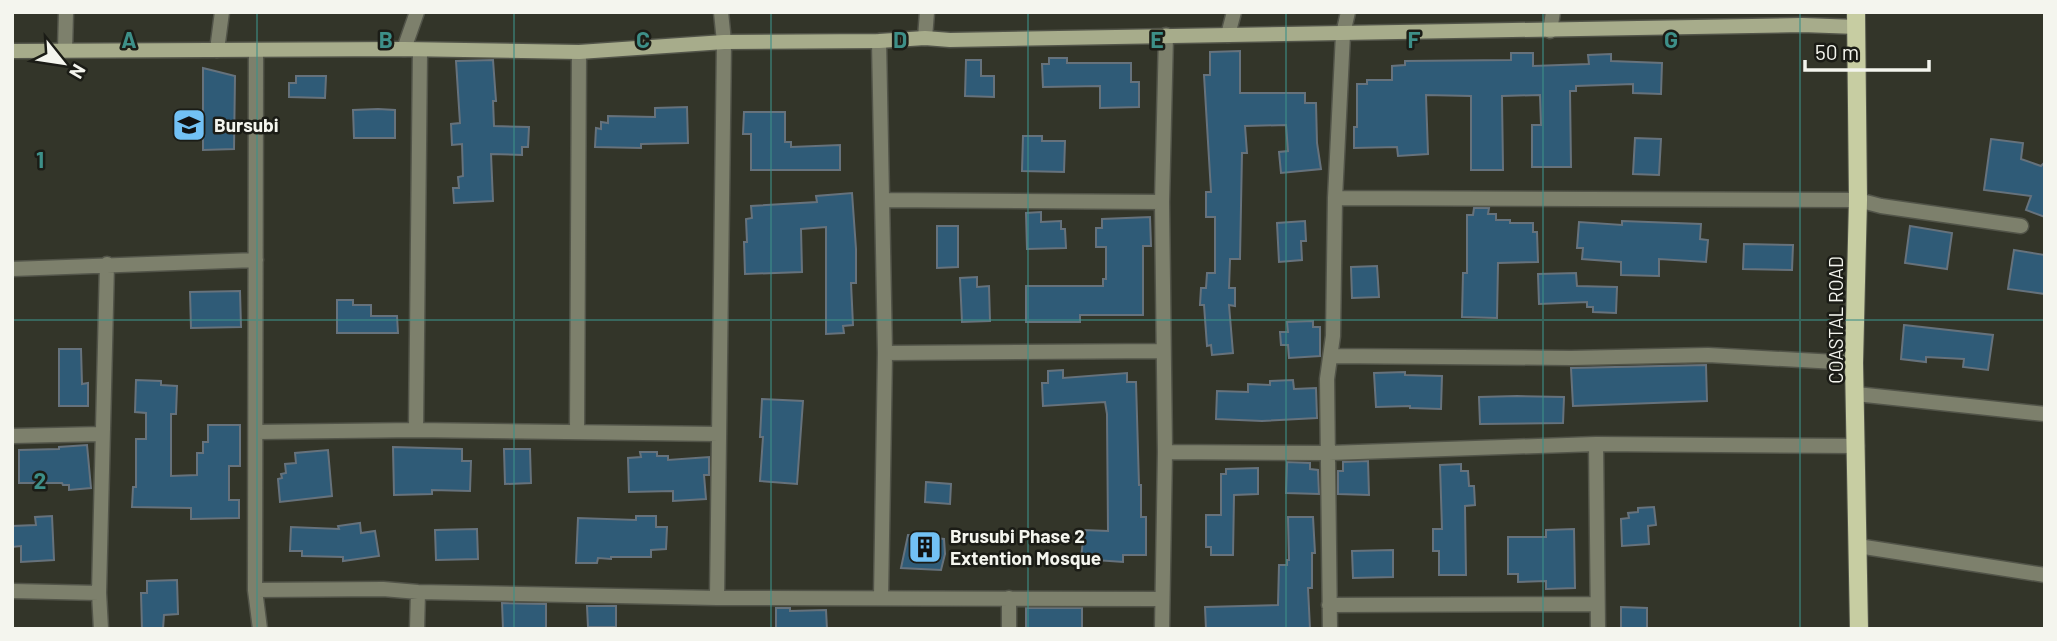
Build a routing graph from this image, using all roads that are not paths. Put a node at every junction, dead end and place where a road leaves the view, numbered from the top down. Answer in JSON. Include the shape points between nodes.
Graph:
{"nodes":[{"id":1,"x":66,"y":12,"type":"edge"},
{"id":2,"x":222,"y":12,"type":"edge"},
{"id":3,"x":417,"y":12,"type":"edge"},
{"id":4,"x":721,"y":12,"type":"edge"},
{"id":5,"x":927,"y":12,"type":"edge"},
{"id":6,"x":1234,"y":12,"type":"edge"},
{"id":7,"x":1349,"y":12,"type":"edge"},
{"id":8,"x":1553,"y":12,"type":"edge"},
{"id":9,"x":1856,"y":20,"type":"edge"},
{"id":10,"x":1550,"y":31,"type":"junction"},
{"id":11,"x":1343,"y":34,"type":"junction"},
{"id":12,"x":1166,"y":35,"type":"junction"},
{"id":13,"x":1228,"y":36,"type":"junction"},
{"id":14,"x":925,"y":38,"type":"junction"},
{"id":15,"x":879,"y":41,"type":"junction"},
{"id":16,"x":724,"y":42,"type":"junction"},
{"id":17,"x":404,"y":49,"type":"junction"},
{"id":18,"x":65,"y":50,"type":"junction"},
{"id":19,"x":217,"y":50,"type":"junction"},
{"id":20,"x":256,"y":50,"type":"junction"},
{"id":21,"x":12,"y":51,"type":"edge"},
{"id":22,"x":420,"y":51,"type":"junction"},
{"id":23,"x":579,"y":52,"type":"junction"},
{"id":24,"x":1335,"y":198,"type":"junction"},
{"id":25,"x":884,"y":200,"type":"junction"},
{"id":26,"x":1858,"y":200,"type":"junction"},
{"id":27,"x":1162,"y":202,"type":"junction"},
{"id":28,"x":2021,"y":226,"type":"dead end"},
{"id":29,"x":256,"y":260,"type":"junction"},
{"id":30,"x":107,"y":264,"type":"junction"},
{"id":31,"x":12,"y":269,"type":"edge"},
{"id":32,"x":1163,"y":352,"type":"junction"},
{"id":33,"x":885,"y":353,"type":"junction"},
{"id":34,"x":1331,"y":356,"type":"junction"},
{"id":35,"x":1854,"y":363,"type":"junction"},
{"id":36,"x":1856,"y":394,"type":"junction"},
{"id":37,"x":2045,"y":414,"type":"edge"},
{"id":38,"x":416,"y":430,"type":"junction"},
{"id":39,"x":257,"y":432,"type":"junction"},
{"id":40,"x":577,"y":432,"type":"junction"},
{"id":41,"x":102,"y":435,"type":"junction"},
{"id":42,"x":719,"y":435,"type":"junction"},
{"id":43,"x":12,"y":436,"type":"edge"},
{"id":44,"x":1596,"y":444,"type":"junction"},
{"id":45,"x":1857,"y":446,"type":"junction"},
{"id":46,"x":1165,"y":452,"type":"junction"},
{"id":47,"x":1328,"y":453,"type":"junction"},
{"id":48,"x":1858,"y":546,"type":"junction"},
{"id":49,"x":2045,"y":575,"type":"edge"},
{"id":50,"x":256,"y":590,"type":"junction"},
{"id":51,"x":12,"y":591,"type":"edge"},
{"id":52,"x":418,"y":592,"type":"junction"},
{"id":53,"x":99,"y":593,"type":"junction"},
{"id":54,"x":717,"y":598,"type":"junction"},
{"id":55,"x":881,"y":598,"type":"junction"},
{"id":56,"x":1009,"y":598,"type":"junction"},
{"id":57,"x":1161,"y":599,"type":"junction"},
{"id":58,"x":1597,"y":604,"type":"junction"},
{"id":59,"x":1329,"y":605,"type":"junction"},
{"id":60,"x":101,"y":629,"type":"edge"},
{"id":61,"x":260,"y":629,"type":"edge"},
{"id":62,"x":417,"y":629,"type":"edge"},
{"id":63,"x":1009,"y":629,"type":"edge"},
{"id":64,"x":1162,"y":629,"type":"edge"},
{"id":65,"x":1329,"y":629,"type":"edge"},
{"id":66,"x":1598,"y":629,"type":"edge"},
{"id":67,"x":1859,"y":629,"type":"edge"}],
"edges":[{"from":1,"to":18,"type":"street"},
{"from":2,"to":19,"type":"street"},
{"from":3,"to":17,"type":"street"},
{"from":4,"to":16,"type":"street"},
{"from":5,"to":14,"type":"street"},
{"from":6,"to":13,"type":"street"},
{"from":7,"to":11,"type":"street"},
{"from":8,"to":10,"type":"street"},
{"from":9,"to":10,"type":"street"},
{"from":9,"to":26,"type":"main road","name":"COASTAL ROAD"},
{"from":10,"to":11,"type":"street"},
{"from":11,"to":13,"type":"street"},
{"from":11,"to":24,"type":"street"},
{"from":12,"to":13,"type":"street"},
{"from":12,"to":14,"type":"street"},
{"from":12,"to":27,"type":"street"},
{"from":14,"to":15,"type":"street"},
{"from":15,"to":16,"type":"street"},
{"from":15,"to":25,"type":"street"},
{"from":16,"to":23,"type":"street"},
{"from":16,"to":42,"type":"street"},
{"from":17,"to":20,"type":"street"},
{"from":17,"to":22,"type":"street"},
{"from":18,"to":19,"type":"street"},
{"from":18,"to":21,"type":"street"},
{"from":19,"to":20,"type":"street"},
{"from":20,"to":29,"type":"street"},
{"from":22,"to":23,"type":"street"},
{"from":22,"to":38,"type":"street"},
{"from":23,"to":40,"type":"street"},
{"from":24,"to":26,"type":"street"},
{"from":24,"to":34,"type":"street"},
{"from":25,"to":27,"type":"street"},
{"from":25,"to":33,"type":"street"},
{"from":26,"to":28,"type":"street"},
{"from":26,"to":35,"type":"main road","name":"COASTAL ROAD"},
{"from":27,"to":32,"type":"street"},
{"from":29,"to":30,"type":"street"},
{"from":29,"to":39,"type":"street"},
{"from":30,"to":31,"type":"street"},
{"from":30,"to":41,"type":"street"},
{"from":32,"to":33,"type":"street"},
{"from":32,"to":46,"type":"street"},
{"from":33,"to":55,"type":"street"},
{"from":34,"to":35,"type":"street","via":[[1708,355]]},
{"from":34,"to":47,"type":"street"},
{"from":35,"to":36,"type":"main road","name":"COASTAL ROAD"},
{"from":36,"to":37,"type":"street"},
{"from":36,"to":45,"type":"main road","name":"COASTAL ROAD"},
{"from":38,"to":39,"type":"street"},
{"from":38,"to":40,"type":"street"},
{"from":39,"to":50,"type":"street"},
{"from":40,"to":42,"type":"street"},
{"from":41,"to":43,"type":"street"},
{"from":41,"to":53,"type":"street"},
{"from":42,"to":54,"type":"street"},
{"from":44,"to":45,"type":"street"},
{"from":44,"to":47,"type":"street"},
{"from":44,"to":58,"type":"street"},
{"from":45,"to":48,"type":"main road","name":"COASTAL ROAD"},
{"from":46,"to":47,"type":"street"},
{"from":46,"to":57,"type":"street"},
{"from":47,"to":59,"type":"street"},
{"from":48,"to":49,"type":"street"},
{"from":48,"to":67,"type":"main road","name":"COASTAL ROAD"},
{"from":50,"to":52,"type":"street"},
{"from":50,"to":61,"type":"street"},
{"from":51,"to":53,"type":"street"},
{"from":52,"to":54,"type":"street"},
{"from":52,"to":62,"type":"street"},
{"from":53,"to":60,"type":"street"},
{"from":54,"to":55,"type":"street"},
{"from":55,"to":56,"type":"street"},
{"from":56,"to":57,"type":"street"},
{"from":56,"to":63,"type":"street"},
{"from":57,"to":64,"type":"street"},
{"from":58,"to":59,"type":"street"},
{"from":58,"to":66,"type":"street"},
{"from":59,"to":65,"type":"street"}]}
